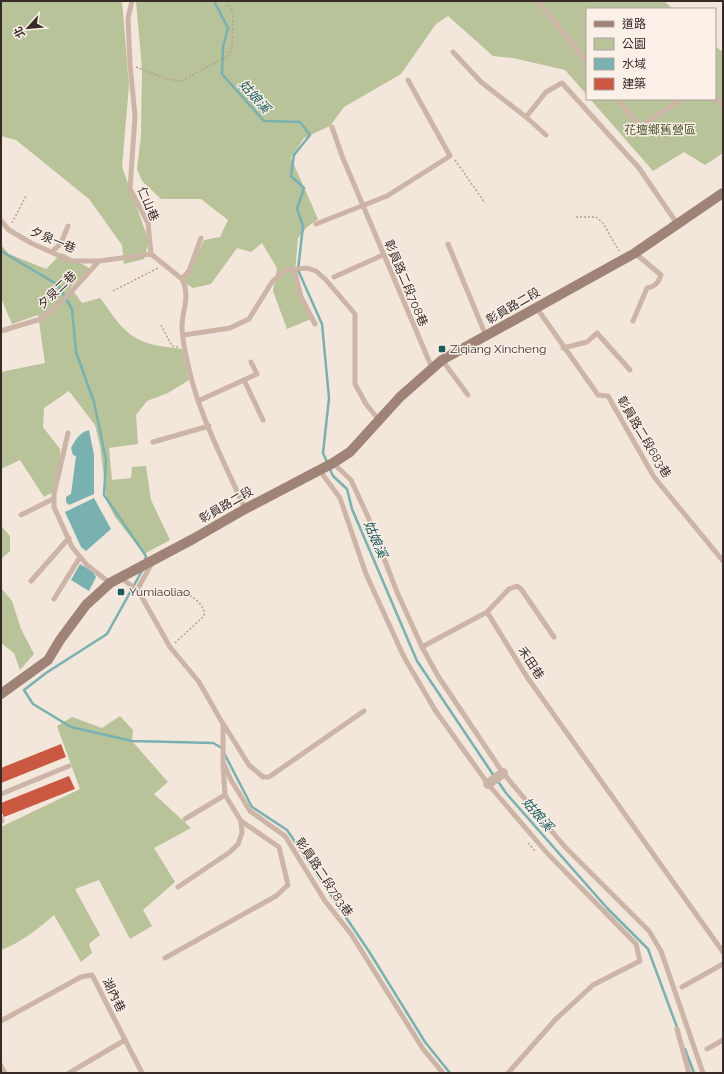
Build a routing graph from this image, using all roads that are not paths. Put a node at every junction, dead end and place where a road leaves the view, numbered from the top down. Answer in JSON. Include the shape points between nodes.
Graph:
{"nodes":[{"id":1,"x":132,"y":1,"type":"edge"},
{"id":2,"x":538,"y":1,"type":"edge"},
{"id":3,"x":453,"y":52,"type":"dead end"},
{"id":4,"x":586,"y":61,"type":"edge"},
{"id":5,"x":408,"y":80,"type":"dead end"},
{"id":6,"x":618,"y":100,"type":"edge"},
{"id":7,"x":680,"y":100,"type":"edge"},
{"id":8,"x":526,"y":117,"type":"junction"},
{"id":9,"x":332,"y":127,"type":"dead end"},
{"id":10,"x":546,"y":135,"type":"dead end"},
{"id":11,"x":723,"y":193,"type":"edge"},
{"id":12,"x":362,"y":205,"type":"junction"},
{"id":13,"x":1,"y":220,"type":"edge"},
{"id":14,"x":316,"y":224,"type":"dead end"},
{"id":15,"x":678,"y":225,"type":"junction"},
{"id":16,"x":68,"y":226,"type":"dead end"},
{"id":17,"x":201,"y":238,"type":"dead end"},
{"id":18,"x":448,"y":244,"type":"dead end"},
{"id":19,"x":52,"y":252,"type":"junction"},
{"id":20,"x":636,"y":253,"type":"junction"},
{"id":21,"x":151,"y":254,"type":"junction"},
{"id":22,"x":383,"y":255,"type":"junction"},
{"id":23,"x":99,"y":261,"type":"junction"},
{"id":24,"x":294,"y":269,"type":"junction"},
{"id":25,"x":334,"y":277,"type":"dead end"},
{"id":26,"x":182,"y":279,"type":"junction"},
{"id":27,"x":536,"y":307,"type":"junction"},
{"id":28,"x":632,"y":321,"type":"dead end"},
{"id":29,"x":315,"y":324,"type":"dead end"},
{"id":30,"x":1,"y":331,"type":"edge"},
{"id":31,"x":184,"y":336,"type":"junction"},
{"id":32,"x":486,"y":336,"type":"junction"},
{"id":33,"x":564,"y":348,"type":"junction"},
{"id":34,"x":442,"y":360,"type":"junction"},
{"id":35,"x":251,"y":362,"type":"dead end"},
{"id":36,"x":432,"y":368,"type":"junction"},
{"id":37,"x":630,"y":370,"type":"dead end"},
{"id":38,"x":244,"y":380,"type":"junction"},
{"id":39,"x":468,"y":394,"type":"dead end"},
{"id":40,"x":198,"y":401,"type":"junction"},
{"id":41,"x":263,"y":420,"type":"dead end"},
{"id":42,"x":379,"y":420,"type":"junction"},
{"id":43,"x":209,"y":426,"type":"junction"},
{"id":44,"x":68,"y":433,"type":"dead end"},
{"id":45,"x":153,"y":442,"type":"dead end"},
{"id":46,"x":333,"y":463,"type":"junction"},
{"id":47,"x":320,"y":471,"type":"junction"},
{"id":48,"x":53,"y":499,"type":"junction"},
{"id":49,"x":245,"y":509,"type":"junction"},
{"id":50,"x":21,"y":515,"type":"dead end"},
{"id":51,"x":68,"y":538,"type":"junction"},
{"id":52,"x":80,"y":557,"type":"junction"},
{"id":53,"x":723,"y":561,"type":"edge"},
{"id":54,"x":150,"y":562,"type":"junction"},
{"id":55,"x":120,"y":577,"type":"junction"},
{"id":56,"x":31,"y":581,"type":"dead end"},
{"id":57,"x":110,"y":583,"type":"junction"},
{"id":58,"x":137,"y":590,"type":"junction"},
{"id":59,"x":54,"y":599,"type":"dead end"},
{"id":60,"x":487,"y":612,"type":"junction"},
{"id":61,"x":554,"y":637,"type":"dead end"},
{"id":62,"x":422,"y":647,"type":"junction"},
{"id":63,"x":1,"y":694,"type":"edge"},
{"id":64,"x":364,"y":711,"type":"dead end"},
{"id":65,"x":223,"y":724,"type":"junction"},
{"id":66,"x":223,"y":762,"type":"junction"},
{"id":67,"x":69,"y":766,"type":"dead end"},
{"id":68,"x":503,"y":773,"type":"junction"},
{"id":69,"x":488,"y":784,"type":"junction"},
{"id":70,"x":1,"y":794,"type":"edge"},
{"id":71,"x":225,"y":795,"type":"junction"},
{"id":72,"x":185,"y":819,"type":"dead end"},
{"id":73,"x":242,"y":821,"type":"junction"},
{"id":74,"x":178,"y":887,"type":"dead end"},
{"id":75,"x":723,"y":952,"type":"edge"},
{"id":76,"x":165,"y":958,"type":"dead end"},
{"id":77,"x":723,"y":964,"type":"edge"},
{"id":78,"x":682,"y":987,"type":"dead end"},
{"id":79,"x":1,"y":1021,"type":"edge"},
{"id":80,"x":677,"y":1029,"type":"dead end"},
{"id":81,"x":125,"y":1040,"type":"junction"},
{"id":82,"x":723,"y":1040,"type":"edge"},
{"id":83,"x":707,"y":1049,"type":"dead end"},
{"id":84,"x":1,"y":1066,"type":"edge"},
{"id":85,"x":5,"y":1073,"type":"edge"},
{"id":86,"x":69,"y":1073,"type":"edge"},
{"id":87,"x":142,"y":1073,"type":"edge"},
{"id":88,"x":443,"y":1073,"type":"edge"},
{"id":89,"x":508,"y":1073,"type":"edge"},
{"id":90,"x":689,"y":1073,"type":"edge"},
{"id":91,"x":704,"y":1073,"type":"edge"}],
"edges":[{"from":1,"to":21,"type":"lane","name":"仁山巷","via":[[128,18],[135,116],[130,189],[148,223]]},
{"from":2,"to":4,"type":"lane"},
{"from":3,"to":8,"type":"lane","via":[[481,82]]},
{"from":5,"to":12,"type":"lane","via":[[450,156],[387,196]]},
{"from":6,"to":7,"type":"lane","via":[[640,127]]},
{"from":8,"to":10,"type":"lane"},
{"from":8,"to":15,"type":"lane","via":[[546,92],[562,83],[639,168]]},
{"from":9,"to":12,"type":"lane","name":"彰員路二段708巷"},
{"from":11,"to":15,"type":"main road","name":"彰員路二段"},
{"from":12,"to":14,"type":"lane"},
{"from":12,"to":22,"type":"lane","name":"彰員路二段708巷"},
{"from":13,"to":19,"type":"lane","name":"夕泉一巷","via":[[9,230]]},
{"from":15,"to":20,"type":"main road","name":"彰員路二段"},
{"from":16,"to":19,"type":"lane","via":[[61,243]]},
{"from":17,"to":26,"type":"lane","via":[[189,271]]},
{"from":18,"to":32,"type":"lane"},
{"from":19,"to":23,"type":"lane","name":"夕泉一巷","via":[[71,261]]},
{"from":20,"to":27,"type":"main road","name":"彰員路二段"},
{"from":20,"to":28,"type":"lane","via":[[661,275],[658,283],[647,288]]},
{"from":21,"to":23,"type":"lane","name":"夕泉一巷"},
{"from":21,"to":26,"type":"lane"},
{"from":22,"to":25,"type":"lane"},
{"from":22,"to":36,"type":"lane","name":"彰員路二段708巷"},
{"from":23,"to":30,"type":"lane","name":"夕泉二巷","via":[[69,294],[41,319]]},
{"from":24,"to":29,"type":"lane","via":[[301,297]]},
{"from":24,"to":31,"type":"lane","via":[[285,270],[272,282],[250,319],[230,328]]},
{"from":24,"to":42,"type":"lane","via":[[307,268],[316,271],[355,314],[356,384],[366,404]]},
{"from":26,"to":31,"type":"lane","via":[[187,297],[182,327]]},
{"from":27,"to":32,"type":"main road","name":"彰員路二段"},
{"from":27,"to":33,"type":"lane","name":"彰員路二段683巷"},
{"from":31,"to":40,"type":"lane"},
{"from":32,"to":34,"type":"main road","name":"彰員路二段"},
{"from":33,"to":37,"type":"lane","via":[[588,342],[597,333]]},
{"from":33,"to":53,"type":"lane","name":"彰員路二段683巷","via":[[598,395],[608,396],[654,477]]},
{"from":34,"to":36,"type":"main road","name":"彰員路二段"},
{"from":34,"to":39,"type":"lane"},
{"from":35,"to":38,"type":"lane","via":[[257,374]]},
{"from":36,"to":42,"type":"main road","name":"彰員路二段"},
{"from":38,"to":40,"type":"lane"},
{"from":38,"to":41,"type":"lane"},
{"from":40,"to":43,"type":"lane"},
{"from":42,"to":46,"type":"main road","name":"彰員路二段","via":[[350,452]]},
{"from":43,"to":45,"type":"lane"},
{"from":43,"to":49,"type":"lane"},
{"from":44,"to":48,"type":"lane"},
{"from":46,"to":47,"type":"main road","name":"彰員路二段"},
{"from":46,"to":62,"type":"lane","via":[[351,480]]},
{"from":47,"to":49,"type":"main road","name":"彰員路二段"},
{"from":47,"to":69,"type":"lane","via":[[340,498],[366,574],[404,657],[435,710]]},
{"from":48,"to":50,"type":"lane"},
{"from":48,"to":51,"type":"lane"},
{"from":49,"to":54,"type":"main road","name":"彰員路二段"},
{"from":51,"to":52,"type":"lane"},
{"from":51,"to":56,"type":"lane"},
{"from":52,"to":57,"type":"lane"},
{"from":52,"to":59,"type":"lane"},
{"from":54,"to":55,"type":"main road","name":"彰員路二段"},
{"from":54,"to":58,"type":"lane"},
{"from":55,"to":57,"type":"main road"},
{"from":55,"to":58,"type":"lane","name":"彰員路二段783巷"},
{"from":57,"to":63,"type":"main road","via":[[86,605],[48,660]]},
{"from":58,"to":65,"type":"lane","name":"彰員路二段783巷","via":[[170,647],[199,682]]},
{"from":60,"to":61,"type":"lane","via":[[509,589],[517,586]]},
{"from":60,"to":62,"type":"lane"},
{"from":60,"to":75,"type":"lane","name":"禾田巷","via":[[527,676]]},
{"from":62,"to":68,"type":"lane","via":[[438,676]]},
{"from":64,"to":65,"type":"lane","via":[[269,777],[263,777],[249,765]]},
{"from":65,"to":66,"type":"lane","name":"彰員路二段783巷"},
{"from":66,"to":71,"type":"lane"},
{"from":66,"to":88,"type":"lane","name":"彰員路二段783巷","via":[[250,811],[285,836],[325,901],[352,934],[423,1049]]},
{"from":67,"to":70,"type":"lane"},
{"from":68,"to":69,"type":"street"},
{"from":68,"to":91,"type":"lane","via":[[565,847],[649,931],[661,951]]},
{"from":69,"to":89,"type":"lane","via":[[548,854],[636,944],[640,961],[593,985],[556,1018]]},
{"from":71,"to":72,"type":"lane"},
{"from":71,"to":73,"type":"lane"},
{"from":73,"to":74,"type":"lane","via":[[242,834],[238,844]]},
{"from":73,"to":76,"type":"lane","via":[[279,847],[288,885],[276,896]]},
{"from":77,"to":78,"type":"lane"},
{"from":79,"to":81,"type":"lane","name":"湖內巷","via":[[81,977],[92,975]]},
{"from":80,"to":90,"type":"lane"},
{"from":81,"to":86,"type":"lane"},
{"from":81,"to":87,"type":"lane","name":"湖內巷"},
{"from":82,"to":83,"type":"lane"},
{"from":84,"to":85,"type":"lane"}]}
